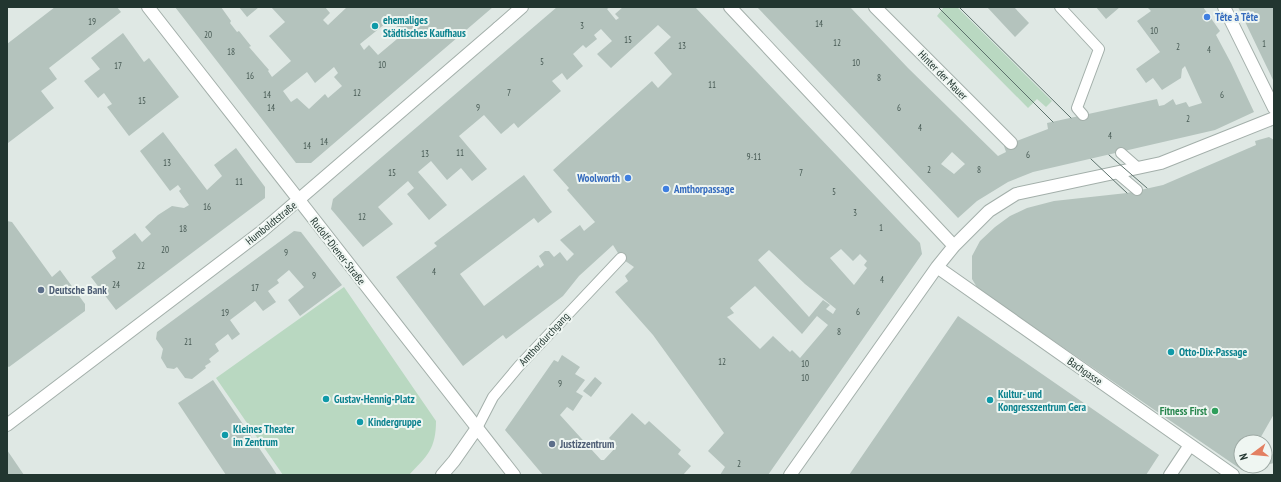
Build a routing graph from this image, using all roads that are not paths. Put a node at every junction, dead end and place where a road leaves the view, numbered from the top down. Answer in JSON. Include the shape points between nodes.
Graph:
{"nodes":[{"id":1,"x":148,"y":7,"type":"edge"},
{"id":2,"x":522,"y":7,"type":"edge"},
{"id":3,"x":730,"y":7,"type":"edge"},
{"id":4,"x":875,"y":7,"type":"edge"},
{"id":5,"x":1060,"y":7,"type":"edge"},
{"id":6,"x":1224,"y":7,"type":"edge"},
{"id":7,"x":1274,"y":108,"type":"edge"},
{"id":8,"x":1083,"y":115,"type":"dead end"},
{"id":9,"x":1274,"y":118,"type":"edge"},
{"id":10,"x":1011,"y":143,"type":"dead end"},
{"id":11,"x":1120,"y":152,"type":"dead end"},
{"id":12,"x":1138,"y":168,"type":"junction"},
{"id":13,"x":1117,"y":173,"type":"junction"},
{"id":14,"x":1138,"y":190,"type":"dead end"},
{"id":15,"x":299,"y":201,"type":"junction"},
{"id":16,"x":954,"y":246,"type":"junction"},
{"id":17,"x":622,"y":258,"type":"dead end"},
{"id":18,"x":938,"y":266,"type":"junction"},
{"id":19,"x":7,"y":425,"type":"edge"},
{"id":20,"x":477,"y":428,"type":"junction"},
{"id":21,"x":1190,"y":445,"type":"junction"},
{"id":22,"x":442,"y":475,"type":"edge"},
{"id":23,"x":514,"y":475,"type":"edge"},
{"id":24,"x":790,"y":475,"type":"edge"},
{"id":25,"x":1170,"y":475,"type":"edge"},
{"id":26,"x":1233,"y":475,"type":"edge"}],
"edges":[{"from":1,"to":15,"type":"street","name":"Rudolf-Diener-Straße"},
{"from":2,"to":15,"type":"street","name":"Humboldtstraße"},
{"from":3,"to":16,"type":"street"},
{"from":4,"to":10,"type":"street","name":"Hinter der Mauer"},
{"from":5,"to":8,"type":"lane","via":[[1099,49],[1077,108]]},
{"from":6,"to":7,"type":"street"},
{"from":9,"to":12,"type":"street","via":[[1161,163]]},
{"from":11,"to":12,"type":"lane"},
{"from":12,"to":13,"type":"street"},
{"from":13,"to":14,"type":"lane"},
{"from":13,"to":16,"type":"street","via":[[1016,194],[989,211]]},
{"from":15,"to":19,"type":"street","name":"Humboldtstraße"},
{"from":15,"to":20,"type":"street","name":"Rudolf-Diener-Straße"},
{"from":16,"to":18,"type":"street"},
{"from":17,"to":20,"type":"lane","name":"Amthordurchgang","via":[[519,366],[493,397]]},
{"from":18,"to":21,"type":"street","name":"Bachgasse"},
{"from":18,"to":24,"type":"street"},
{"from":20,"to":22,"type":"street"},
{"from":20,"to":23,"type":"street","name":"Rudolf-Diener-Straße"},
{"from":21,"to":25,"type":"street"},
{"from":21,"to":26,"type":"street","name":"Bachgasse"}]}
